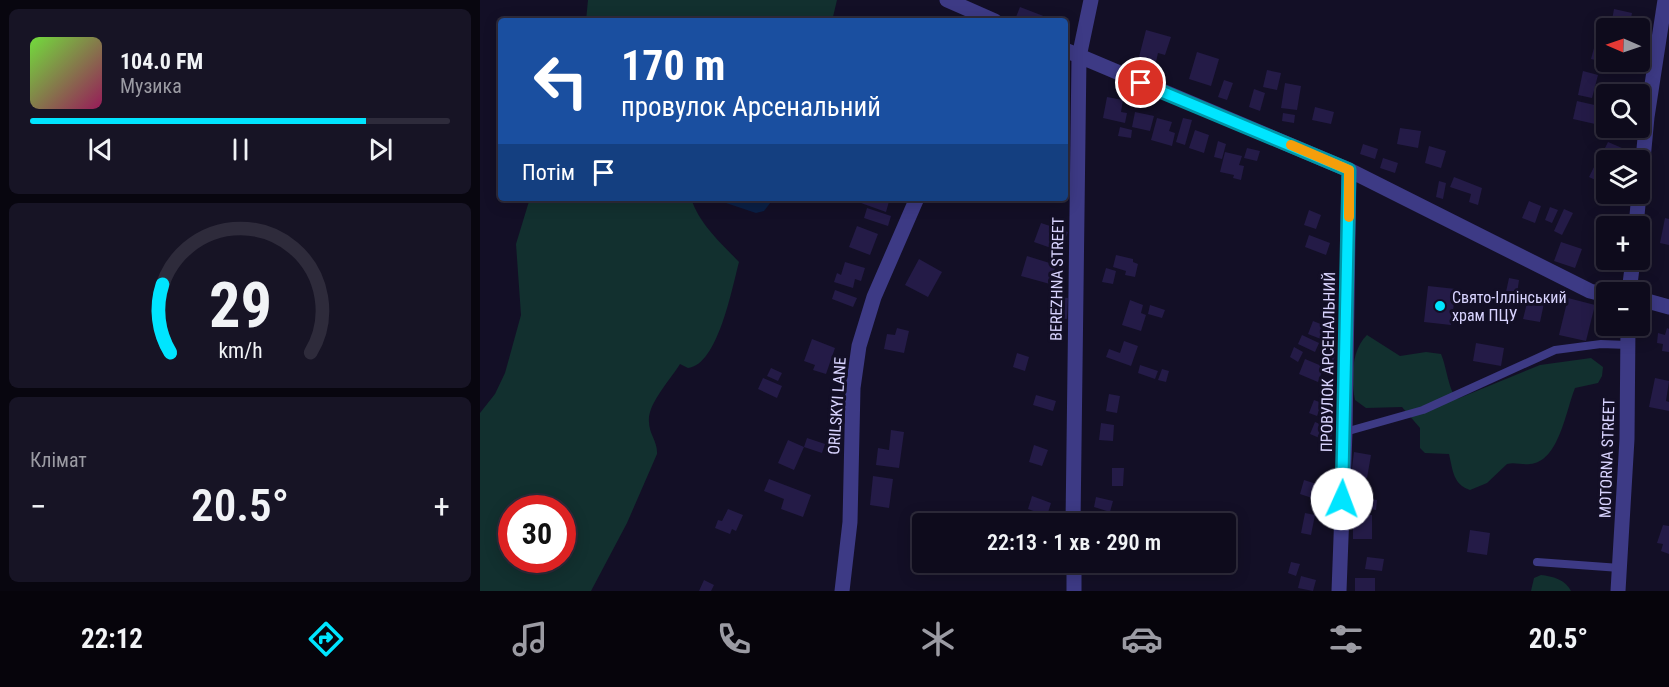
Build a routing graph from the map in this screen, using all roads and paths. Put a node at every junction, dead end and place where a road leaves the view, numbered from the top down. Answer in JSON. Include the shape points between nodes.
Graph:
{"nodes":[{"id":1,"x":947,"y":0,"type":"edge"},
{"id":2,"x":1091,"y":0,"type":"edge"},
{"id":3,"x":1665,"y":0,"type":"edge"},
{"id":4,"x":988,"y":18,"type":"edge"},
{"id":5,"x":1072,"y":54,"type":"edge"},
{"id":6,"x":1643,"y":150,"type":"edge"},
{"id":7,"x":1349,"y":170,"type":"junction"},
{"id":8,"x":916,"y":201,"type":"edge"},
{"id":9,"x":1596,"y":292,"type":"edge"},
{"id":10,"x":1650,"y":302,"type":"edge"},
{"id":11,"x":1669,"y":307,"type":"edge"},
{"id":12,"x":1628,"y":336,"type":"edge"},
{"id":13,"x":1628,"y":345,"type":"junction"},
{"id":14,"x":1345,"y":432,"type":"junction"},
{"id":15,"x":1073,"y":513,"type":"edge"},
{"id":16,"x":1537,"y":562,"type":"dead end"},
{"id":17,"x":1620,"y":568,"type":"junction"},
{"id":18,"x":1074,"y":573,"type":"edge"},
{"id":19,"x":842,"y":591,"type":"edge"},
{"id":20,"x":1074,"y":591,"type":"edge"},
{"id":21,"x":1339,"y":591,"type":"edge"},
{"id":22,"x":1618,"y":591,"type":"edge"}],
"edges":[{"from":1,"to":4,"type":"street"},
{"from":2,"to":5,"type":"street","name":"BEREZHNA STREET"},
{"from":3,"to":6,"type":"street"},
{"from":5,"to":7,"type":"street"},
{"from":5,"to":15,"type":"street","name":"BEREZHNA STREET"},
{"from":7,"to":9,"type":"street"},
{"from":7,"to":14,"type":"street","name":"ПРОВУЛОК АРСЕНАЛЬНИЙ"},
{"from":8,"to":19,"type":"street","name":"ORILSKYI LANE","via":[[874,297],[859,346],[853,388],[850,522]]},
{"from":10,"to":11,"type":"street"},
{"from":12,"to":13,"type":"street","name":"MOTORNA STREET"},
{"from":13,"to":14,"type":"lane","via":[[1555,350],[1423,410]]},
{"from":13,"to":17,"type":"street","name":"MOTORNA STREET"},
{"from":14,"to":21,"type":"street","name":"ПРОВУЛОК АРСЕНАЛЬНИЙ"},
{"from":16,"to":17,"type":"lane"},
{"from":17,"to":22,"type":"street","name":"MOTORNA STREET"},
{"from":18,"to":20,"type":"street"}]}
